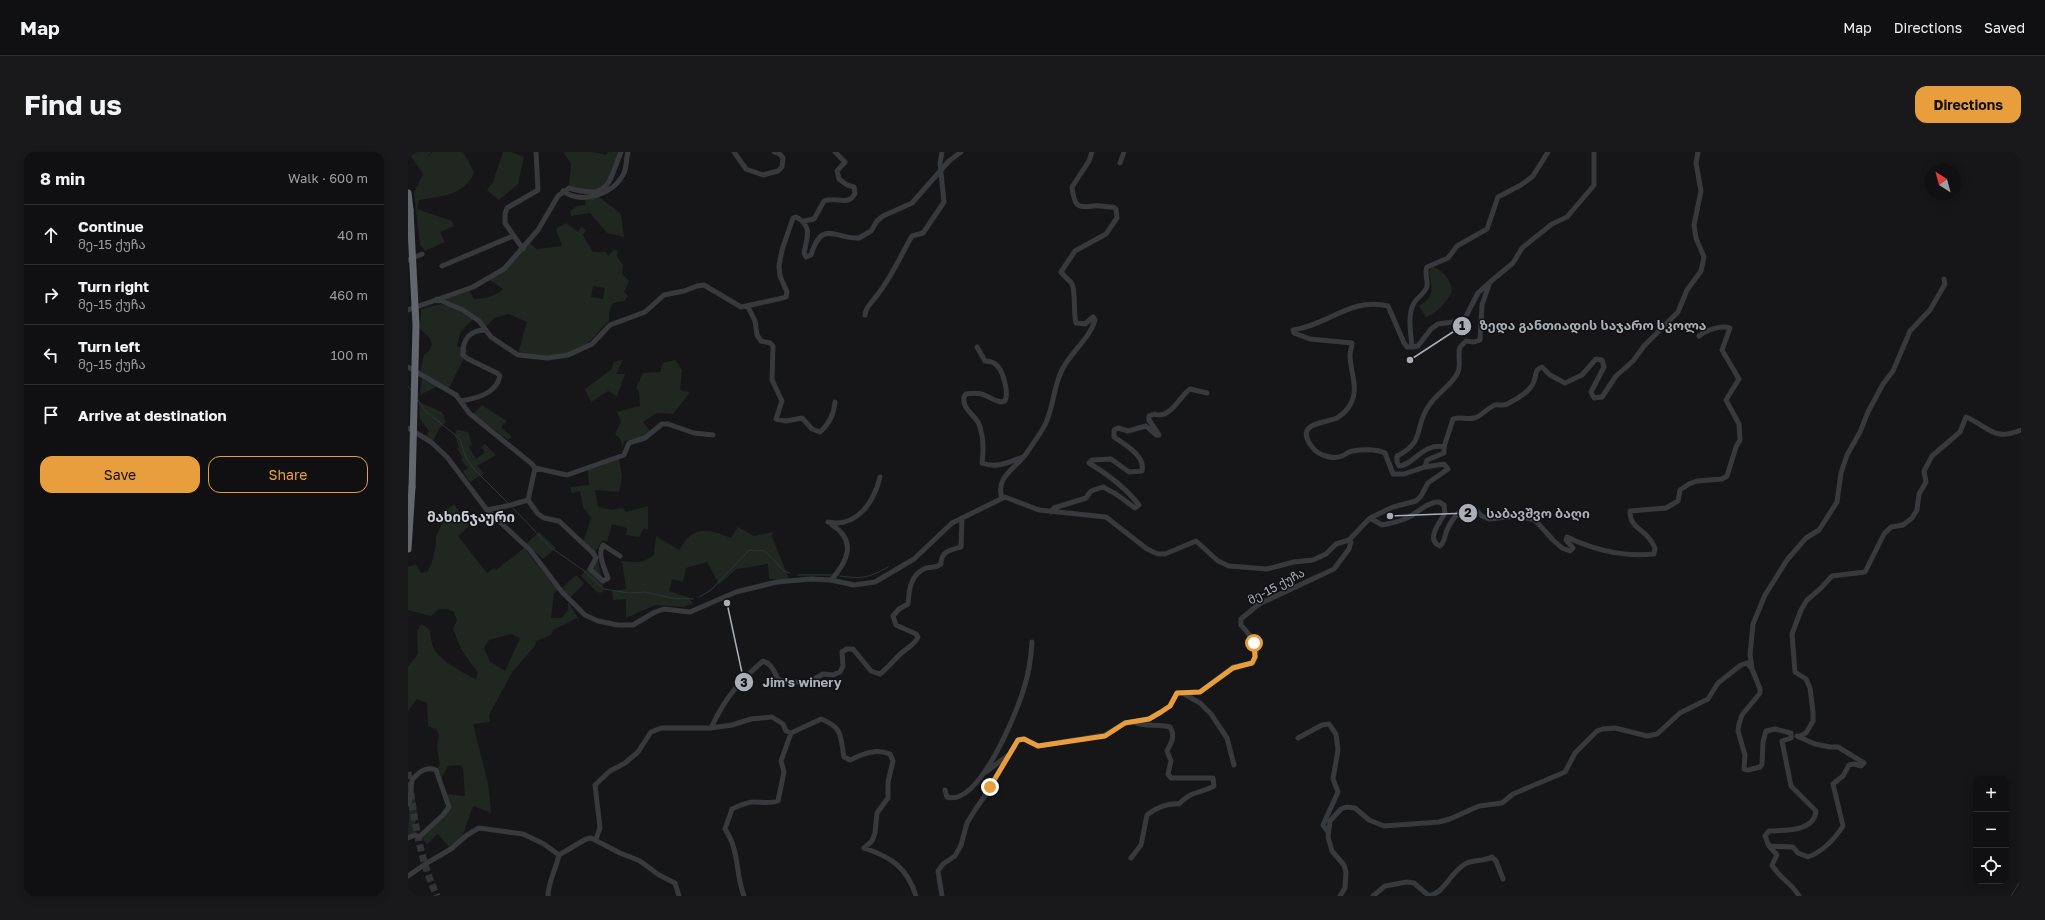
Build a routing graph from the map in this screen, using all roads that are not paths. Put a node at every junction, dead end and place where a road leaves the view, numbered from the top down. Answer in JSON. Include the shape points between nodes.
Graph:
{"nodes":[{"id":1,"x":535,"y":152,"type":"edge"},
{"id":2,"x":621,"y":152,"type":"edge"},
{"id":3,"x":628,"y":152,"type":"edge"},
{"id":4,"x":734,"y":152,"type":"edge"},
{"id":5,"x":774,"y":152,"type":"edge"},
{"id":6,"x":835,"y":152,"type":"edge"},
{"id":7,"x":942,"y":152,"type":"edge"},
{"id":8,"x":962,"y":152,"type":"edge"},
{"id":9,"x":1092,"y":152,"type":"edge"},
{"id":10,"x":1124,"y":152,"type":"edge"},
{"id":11,"x":1548,"y":152,"type":"edge"},
{"id":12,"x":1594,"y":152,"type":"edge"},
{"id":13,"x":1698,"y":152,"type":"edge"},
{"id":14,"x":1120,"y":162,"type":"dead end"},
{"id":15,"x":942,"y":170,"type":"junction"},
{"id":16,"x":563,"y":191,"type":"junction"},
{"id":17,"x":408,"y":193,"type":"edge"},
{"id":18,"x":804,"y":221,"type":"junction"},
{"id":19,"x":514,"y":236,"type":"junction"},
{"id":20,"x":522,"y":249,"type":"junction"},
{"id":21,"x":422,"y":254,"type":"dead end"},
{"id":22,"x":408,"y":260,"type":"edge"},
{"id":23,"x":442,"y":266,"type":"dead end"},
{"id":24,"x":1944,"y":279,"type":"dead end"},
{"id":25,"x":1490,"y":282,"type":"junction"},
{"id":26,"x":437,"y":299,"type":"junction"},
{"id":27,"x":748,"y":307,"type":"junction"},
{"id":28,"x":408,"y":310,"type":"edge"},
{"id":29,"x":865,"y":314,"type":"dead end"},
{"id":30,"x":485,"y":330,"type":"junction"},
{"id":31,"x":1699,"y":336,"type":"dead end"},
{"id":32,"x":977,"y":347,"type":"dead end"},
{"id":33,"x":1412,"y":347,"type":"junction"},
{"id":34,"x":408,"y":367,"type":"edge"},
{"id":35,"x":1207,"y":393,"type":"dead end"},
{"id":36,"x":461,"y":401,"type":"junction"},
{"id":37,"x":836,"y":402,"type":"dead end"},
{"id":38,"x":408,"y":428,"type":"edge"},
{"id":39,"x":2021,"y":430,"type":"edge"},
{"id":40,"x":713,"y":435,"type":"dead end"},
{"id":41,"x":1444,"y":447,"type":"junction"},
{"id":42,"x":1024,"y":457,"type":"junction"},
{"id":43,"x":1425,"y":467,"type":"junction"},
{"id":44,"x":535,"y":468,"type":"junction"},
{"id":45,"x":880,"y":477,"type":"dead end"},
{"id":46,"x":1002,"y":498,"type":"junction"},
{"id":47,"x":528,"y":500,"type":"junction"},
{"id":48,"x":487,"y":510,"type":"junction"},
{"id":49,"x":1051,"y":512,"type":"junction"},
{"id":50,"x":962,"y":518,"type":"junction"},
{"id":51,"x":1370,"y":518,"type":"junction"},
{"id":52,"x":1349,"y":540,"type":"junction"},
{"id":53,"x":408,"y":549,"type":"edge"},
{"id":54,"x":620,"y":556,"type":"dead end"},
{"id":55,"x":831,"y":580,"type":"junction"},
{"id":56,"x":1032,"y":642,"type":"dead end"},
{"id":57,"x":1752,"y":669,"type":"junction"},
{"id":58,"x":1182,"y":692,"type":"junction"},
{"id":59,"x":1132,"y":722,"type":"junction"},
{"id":60,"x":711,"y":728,"type":"junction"},
{"id":61,"x":791,"y":733,"type":"junction"},
{"id":62,"x":1792,"y":736,"type":"junction"},
{"id":63,"x":1798,"y":737,"type":"junction"},
{"id":64,"x":1298,"y":738,"type":"dead end"},
{"id":65,"x":1009,"y":754,"type":"junction"},
{"id":66,"x":1234,"y":765,"type":"dead end"},
{"id":67,"x":985,"y":772,"type":"junction"},
{"id":68,"x":945,"y":790,"type":"dead end"},
{"id":69,"x":408,"y":804,"type":"edge"},
{"id":70,"x":1328,"y":832,"type":"junction"},
{"id":71,"x":408,"y":838,"type":"edge"},
{"id":72,"x":596,"y":839,"type":"junction"},
{"id":73,"x":1769,"y":846,"type":"junction"},
{"id":74,"x":559,"y":855,"type":"junction"},
{"id":75,"x":1131,"y":858,"type":"dead end"},
{"id":76,"x":408,"y":876,"type":"edge"},
{"id":77,"x":1503,"y":879,"type":"dead end"},
{"id":78,"x":548,"y":896,"type":"edge"},
{"id":79,"x":679,"y":896,"type":"edge"},
{"id":80,"x":744,"y":896,"type":"edge"},
{"id":81,"x":916,"y":896,"type":"edge"},
{"id":82,"x":942,"y":896,"type":"edge"},
{"id":83,"x":1340,"y":896,"type":"edge"},
{"id":84,"x":1373,"y":896,"type":"edge"},
{"id":85,"x":1799,"y":896,"type":"edge"}],
"edges":[{"from":1,"to":19,"type":"street","via":[[538,190],[507,208],[505,214],[505,223]]},
{"from":2,"to":16,"type":"street","via":[[607,185],[601,190],[588,194],[569,188]]},
{"from":3,"to":16,"type":"street","via":[[624,174],[600,194],[588,198]]},
{"from":4,"to":5,"type":"street","via":[[746,169],[763,175],[778,171],[782,167],[783,158]]},
{"from":6,"to":18,"type":"street","via":[[845,162],[837,171],[839,179],[854,187],[855,192],[850,200],[845,202],[835,199],[824,201],[814,219]]},
{"from":7,"to":15,"type":"street"},
{"from":8,"to":15,"type":"street","via":[[949,161]]},
{"from":9,"to":42,"type":"street","via":[[1072,187],[1073,197],[1078,206],[1085,209],[1094,206],[1113,207],[1116,209],[1117,218],[1106,234],[1075,251],[1061,272],[1071,283],[1074,293],[1073,312],[1076,323],[1085,324],[1093,317],[1095,320],[1093,327],[1062,370],[1047,422]]},
{"from":10,"to":14,"type":"street"},
{"from":11,"to":33,"type":"street","via":[[1533,176],[1498,197],[1487,228],[1457,246],[1448,258],[1427,267],[1424,294],[1412,308]]},
{"from":12,"to":25,"type":"street","via":[[1594,185],[1590,190],[1567,216],[1552,224],[1522,248],[1513,263]]},
{"from":13,"to":41,"type":"street","via":[[1696,163],[1701,191],[1694,225],[1704,263],[1697,278],[1687,290],[1678,312],[1644,346],[1633,361],[1620,371],[1602,397],[1594,398],[1591,392],[1604,367],[1602,360],[1596,359],[1582,375],[1565,383],[1542,367],[1537,369],[1532,386],[1509,404],[1493,406],[1473,419],[1453,420]]},
{"from":15,"to":18,"type":"street","via":[[912,203],[883,216],[872,231],[859,238],[828,233],[817,240],[811,255],[806,257],[804,253],[807,230]]},
{"from":15,"to":29,"type":"street","via":[[944,202],[923,233],[912,236]]},
{"from":16,"to":20,"type":"street","via":[[538,230]]},
{"from":17,"to":53,"type":"highway","bridge":true,"via":[[416,324]]},
{"from":18,"to":27,"type":"street","via":[[796,217],[792,219],[782,250],[779,266],[787,292],[786,297]]},
{"from":19,"to":20,"type":"street"},
{"from":19,"to":23,"type":"street"},
{"from":20,"to":26,"type":"street","via":[[504,269],[487,280]]},
{"from":21,"to":22,"type":"street"},
{"from":24,"to":57,"type":"street","via":[[1945,284],[1930,310],[1910,331],[1893,371],[1883,384],[1847,455],[1836,502],[1819,530],[1806,538],[1786,560],[1765,595],[1752,624]]},
{"from":25,"to":33,"type":"street","via":[[1478,293],[1465,318],[1461,321],[1438,324],[1418,346]]},
{"from":25,"to":41,"type":"street","via":[[1482,305],[1480,340],[1466,341],[1460,347],[1457,374],[1430,404],[1423,415],[1415,444],[1397,456],[1397,462],[1399,466],[1404,466],[1427,449]]},
{"from":26,"to":28,"type":"street"},
{"from":26,"to":30,"type":"street","via":[[463,310],[479,321]]},
{"from":27,"to":30,"type":"street","via":[[737,306],[704,285],[697,286],[664,295],[645,312],[610,325],[592,344],[568,355],[548,358],[518,355]]},
{"from":27,"to":37,"type":"street","via":[[755,321],[757,335],[761,341],[772,346],[772,380],[782,401],[776,419],[786,422],[802,418],[812,429],[820,432],[827,426],[834,413]]},
{"from":30,"to":36,"type":"street","via":[[469,335],[465,340],[463,355],[497,373],[500,376],[499,380],[488,393]]},
{"from":31,"to":51,"type":"street","via":[[1705,331],[1730,328],[1722,350],[1739,379],[1726,403],[1739,424],[1740,440],[1727,476],[1689,484],[1680,490],[1678,501],[1666,508],[1630,511],[1630,519],[1634,526],[1649,537],[1655,548],[1654,554],[1618,553],[1592,547],[1567,537],[1566,540],[1573,548],[1570,551],[1562,548],[1535,520],[1517,516],[1489,519],[1470,505],[1462,509],[1448,528],[1440,546],[1434,538],[1436,527],[1445,514],[1444,505],[1439,502],[1431,503],[1397,522],[1382,525]]},
{"from":32,"to":42,"type":"street","via":[[985,361],[994,363],[999,368],[1006,388],[1005,401],[1001,402],[986,394],[966,394],[964,397],[964,405],[979,424],[984,443],[982,463],[998,466]]},
{"from":33,"to":43,"type":"street","via":[[1407,347],[1404,343],[1388,306],[1372,302],[1350,308],[1309,327],[1293,330],[1294,333],[1310,339],[1352,343],[1350,354],[1355,388],[1353,399],[1338,418],[1311,425],[1306,437],[1313,449],[1327,457],[1340,457],[1351,451],[1380,451],[1386,453],[1392,474],[1398,475]]},
{"from":34,"to":36,"type":"street","via":[[456,395]]},
{"from":35,"to":49,"type":"street","via":[[1190,389],[1184,398],[1164,414],[1149,416],[1159,435],[1146,426],[1128,431],[1118,428],[1114,430],[1114,437],[1140,460],[1142,471],[1129,472],[1111,459],[1092,460],[1089,463],[1133,497],[1139,505],[1135,508],[1103,487],[1091,491],[1086,498],[1054,508]]},
{"from":36,"to":44,"type":"street","via":[[469,413]]},
{"from":38,"to":48,"type":"street","via":[[431,442],[447,458]]},
{"from":39,"to":63,"type":"street","via":[[2012,433],[1990,432],[1966,417],[1960,432],[1932,456],[1927,465],[1924,471],[1926,482],[1919,494],[1917,510],[1912,518],[1903,525],[1892,527],[1884,534],[1865,572],[1832,576],[1804,604],[1792,634],[1794,664],[1795,672],[1806,679],[1810,688],[1813,721],[1806,733]]},
{"from":40,"to":44,"type":"street","via":[[694,433],[662,424],[645,438],[629,443],[624,455],[609,462],[567,475]]},
{"from":41,"to":43,"type":"street","via":[[1444,453],[1427,460]]},
{"from":42,"to":46,"type":"street","via":[[1002,481],[999,490]]},
{"from":43,"to":51,"type":"street","via":[[1444,464],[1448,469],[1428,483],[1416,500]]},
{"from":44,"to":47,"type":"street"},
{"from":45,"to":55,"type":"street","via":[[878,488],[863,513],[844,523],[828,522],[847,538],[848,546],[841,568]]},
{"from":46,"to":49,"type":"street","via":[[1007,497],[1033,509]]},
{"from":46,"to":50,"type":"street"},
{"from":47,"to":48,"type":"street"},
{"from":47,"to":54,"type":"street","via":[[538,514],[558,521],[593,553],[596,558],[590,569],[598,578],[603,581],[608,578],[602,566],[601,548],[604,546]]},
{"from":48,"to":55,"type":"street","via":[[530,550],[552,579],[586,615],[605,622],[633,625],[664,609],[690,612],[736,592],[772,583],[811,579]]},
{"from":49,"to":52,"type":"street","via":[[1106,517],[1147,549],[1158,554],[1165,554],[1196,541],[1224,565],[1256,569],[1267,570],[1294,562],[1313,560],[1326,554],[1336,544]]},
{"from":50,"to":55,"type":"street","via":[[948,526],[914,559],[875,582],[854,585]]},
{"from":50,"to":60,"type":"street","via":[[961,547],[944,552],[941,564],[925,569],[917,575],[910,586],[908,604],[893,616],[896,625],[918,637],[913,646],[904,651],[889,667],[880,674],[871,671],[853,648],[842,652],[843,666],[838,673],[823,674],[809,682],[789,682],[779,680],[768,662],[764,661],[733,688]]},
{"from":51,"to":52,"type":"street"},
{"from":52,"to":58,"type":"street","name":"მე-15 ქუჩა","via":[[1349,549],[1334,569],[1259,604],[1245,615],[1240,622],[1254,639],[1255,657],[1252,663],[1233,668],[1200,692]]},
{"from":56,"to":67,"type":"street","via":[[1025,687],[1016,712]]},
{"from":57,"to":62,"type":"street","via":[[1760,692],[1738,724],[1745,756],[1744,769],[1756,768],[1762,764],[1766,731],[1775,729],[1791,733]]},
{"from":57,"to":70,"type":"street","via":[[1748,663],[1740,665],[1718,684],[1708,699],[1680,713],[1657,734],[1647,736],[1615,728],[1597,731],[1575,753],[1565,772],[1514,794],[1502,803],[1479,806],[1450,820],[1392,827],[1377,824],[1355,808],[1347,807],[1332,817]]},
{"from":58,"to":59,"type":"street","via":[[1175,694],[1170,706],[1161,712],[1149,719]]},
{"from":58,"to":66,"type":"street","via":[[1200,703],[1211,714],[1227,738]]},
{"from":59,"to":65,"type":"street","via":[[1125,723],[1110,734],[1098,737],[1038,746],[1024,739],[1018,740]]},
{"from":59,"to":75,"type":"street","via":[[1144,727],[1170,727],[1173,738],[1167,751],[1171,761],[1168,774],[1171,778],[1212,778],[1214,786],[1187,795],[1179,804],[1172,803],[1147,815],[1140,845]]},
{"from":60,"to":61,"type":"street","via":[[772,717]]},
{"from":60,"to":72,"type":"street","via":[[661,728],[651,732],[638,752],[625,763],[610,770],[595,785],[600,828]]},
{"from":61,"to":80,"type":"street","via":[[781,761],[784,772],[778,802],[754,802],[739,806],[732,810],[726,822],[725,829],[738,863]]},
{"from":61,"to":81,"type":"street","via":[[821,719],[839,729],[844,757],[850,760],[875,751],[890,754],[892,761],[888,798],[878,813],[872,841],[864,848],[894,860],[913,886]]},
{"from":62,"to":63,"type":"street"},
{"from":62,"to":73,"type":"street","via":[[1782,741],[1791,786],[1816,813],[1810,822],[1801,828],[1767,832],[1766,840]]},
{"from":63,"to":73,"type":"street","via":[[1815,744],[1838,747],[1864,763],[1861,766],[1850,765],[1833,784],[1843,826],[1820,852],[1808,857],[1798,853],[1793,847]]},
{"from":64,"to":70,"type":"street","via":[[1329,724],[1336,734],[1338,750],[1333,779],[1338,792],[1323,825]]},
{"from":65,"to":67,"type":"street"},
{"from":65,"to":82,"type":"street","via":[[967,824],[955,856],[938,871]]},
{"from":67,"to":68,"type":"street","via":[[964,795],[953,798],[947,796]]},
{"from":69,"to":71,"type":"street","via":[[412,780],[423,770],[436,770],[448,807],[419,837],[415,835]]},
{"from":70,"to":83,"type":"street","via":[[1332,851],[1344,865],[1346,872],[1345,888]]},
{"from":72,"to":74,"type":"street","via":[[586,839]]},
{"from":72,"to":79,"type":"street","via":[[640,861],[675,883]]},
{"from":73,"to":85,"type":"street","via":[[1777,855],[1772,865],[1775,871]]},
{"from":74,"to":76,"type":"street","via":[[523,834],[479,828]]},
{"from":74,"to":78,"type":"street","via":[[548,887]]},
{"from":77,"to":84,"type":"street","via":[[1496,861],[1492,858],[1467,863],[1432,896],[1414,883],[1407,882],[1385,886]]}]}
